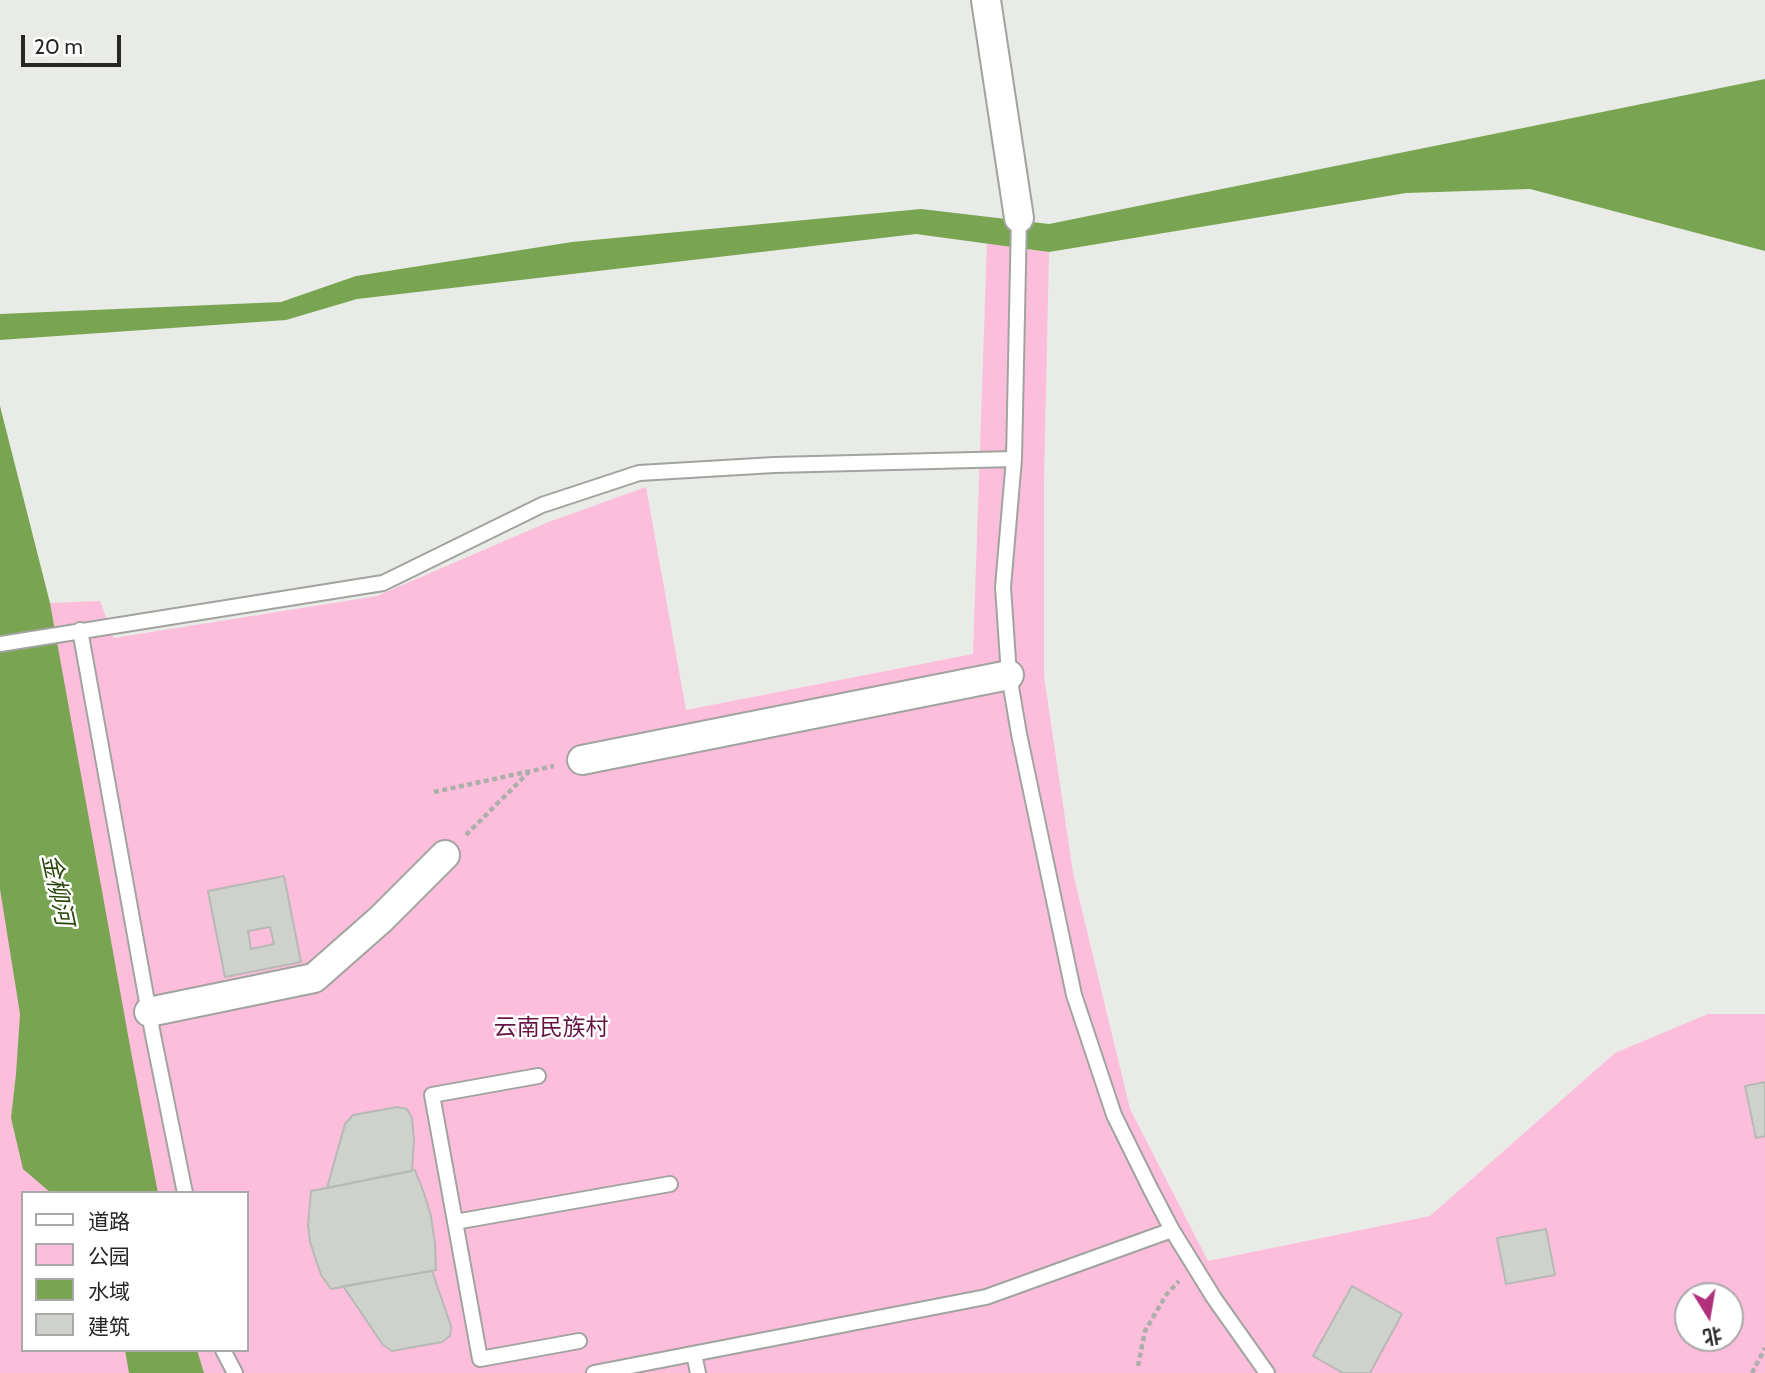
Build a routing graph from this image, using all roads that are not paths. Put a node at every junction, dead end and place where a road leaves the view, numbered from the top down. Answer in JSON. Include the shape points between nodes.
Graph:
{"nodes":[{"id":1,"x":986,"y":0,"type":"edge"},
{"id":2,"x":1019,"y":218,"type":"joint"},
{"id":3,"x":1014,"y":459,"type":"junction"},
{"id":4,"x":73,"y":631,"type":"junction"},
{"id":5,"x":0,"y":644,"type":"edge"},
{"id":6,"x":1009,"y":675,"type":"junction"},
{"id":7,"x":582,"y":760,"type":"road end"},
{"id":8,"x":445,"y":855,"type":"road end"},
{"id":9,"x":149,"y":1012,"type":"junction"},
{"id":10,"x":538,"y":1076,"type":"dead end"},
{"id":11,"x":670,"y":1184,"type":"dead end"},
{"id":12,"x":185,"y":1191,"type":"edge"},
{"id":13,"x":455,"y":1223,"type":"junction"},
{"id":14,"x":1172,"y":1230,"type":"junction"},
{"id":15,"x":579,"y":1341,"type":"dead end"},
{"id":16,"x":224,"y":1352,"type":"edge"},
{"id":17,"x":694,"y":1354,"type":"junction"},
{"id":18,"x":481,"y":1366,"type":"edge"},
{"id":19,"x":235,"y":1373,"type":"edge"},
{"id":20,"x":594,"y":1373,"type":"edge"},
{"id":21,"x":698,"y":1373,"type":"edge"},
{"id":22,"x":1267,"y":1373,"type":"edge"}],
"edges":[{"from":1,"to":2,"type":"street"},
{"from":2,"to":3,"type":"lane"},
{"from":3,"to":4,"type":"lane","via":[[639,473],[542,505],[383,583]]},
{"from":3,"to":6,"type":"lane","via":[[1003,587]]},
{"from":4,"to":5,"type":"lane"},
{"from":4,"to":9,"type":"lane"},
{"from":6,"to":7,"type":"street"},
{"from":6,"to":14,"type":"lane","via":[[1074,995],[1114,1115]]},
{"from":8,"to":9,"type":"street","via":[[314,978]]},
{"from":9,"to":12,"type":"lane"},
{"from":10,"to":13,"type":"lane","via":[[432,1095]]},
{"from":11,"to":13,"type":"lane"},
{"from":13,"to":18,"type":"lane"},
{"from":14,"to":17,"type":"lane","via":[[986,1297]]},
{"from":14,"to":22,"type":"lane"},
{"from":15,"to":18,"type":"lane"},
{"from":16,"to":19,"type":"lane"},
{"from":17,"to":20,"type":"lane"},
{"from":17,"to":21,"type":"lane"}]}
